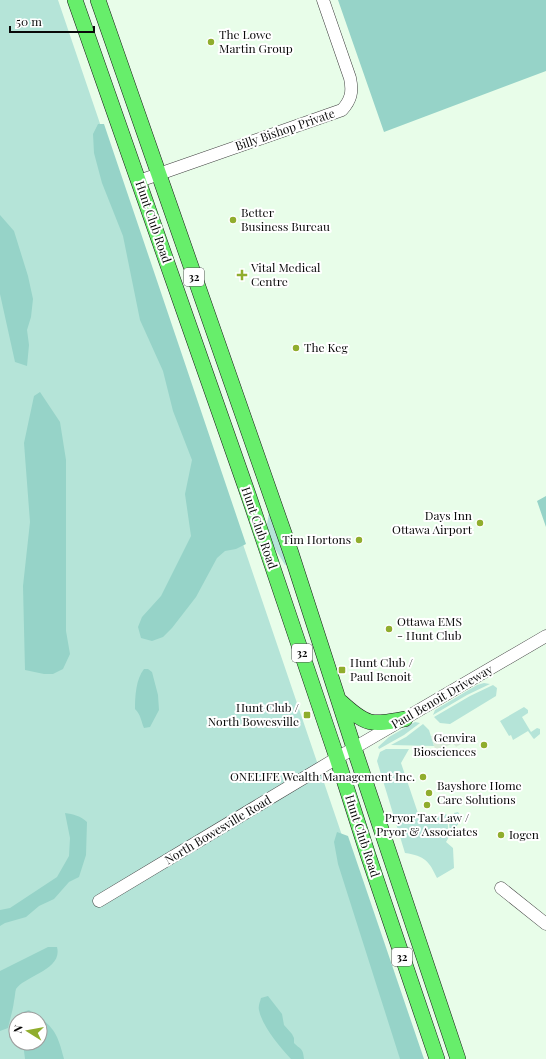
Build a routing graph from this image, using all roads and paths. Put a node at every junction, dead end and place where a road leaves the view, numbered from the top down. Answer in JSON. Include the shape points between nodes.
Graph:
{"nodes":[{"id":1,"x":75,"y":0,"type":"edge"},
{"id":2,"x":98,"y":0,"type":"edge"},
{"id":3,"x":323,"y":0,"type":"edge"},
{"id":4,"x":158,"y":174,"type":"junction"},
{"id":5,"x":139,"y":181,"type":"junction"},
{"id":6,"x":546,"y":636,"type":"edge"},
{"id":7,"x":340,"y":701,"type":"junction"},
{"id":8,"x":405,"y":719,"type":"junction"},
{"id":9,"x":354,"y":748,"type":"junction"},
{"id":10,"x":337,"y":758,"type":"junction"},
{"id":11,"x":501,"y":888,"type":"dead end"},
{"id":12,"x":99,"y":902,"type":"dead end"},
{"id":13,"x":546,"y":924,"type":"edge"},
{"id":14,"x":437,"y":1059,"type":"edge"},
{"id":15,"x":458,"y":1059,"type":"edge"}],
"edges":[{"from":1,"to":5,"type":"main road","name":"Hunt Club Road","number":"32"},
{"from":2,"to":4,"type":"main road","name":"Hunt Club Road","number":"32"},
{"from":3,"to":4,"type":"street","name":"Billy Bishop Private","via":[[352,87],[352,94],[342,110]]},
{"from":4,"to":5,"type":"street","name":"Billy Bishop Private"},
{"from":4,"to":7,"type":"main road","name":"Hunt Club Road","number":"32"},
{"from":5,"to":10,"type":"main road","name":"Hunt Club Road","number":"32"},
{"from":6,"to":8,"type":"street","name":"Paul Benoit Driveway"},
{"from":7,"to":8,"type":"main road","via":[[364,720],[384,723]]},
{"from":7,"to":9,"type":"main road","name":"Hunt Club Road","number":"32"},
{"from":8,"to":9,"type":"street","name":"Paul Benoit Driveway"},
{"from":9,"to":10,"type":"street","name":"Paul Benoit Driveway"},
{"from":9,"to":15,"type":"main road","name":"Hunt Club Road","number":"32"},
{"from":10,"to":12,"type":"street","name":"North Bowesville Road"},
{"from":10,"to":14,"type":"main road","name":"Hunt Club Road","number":"32"},
{"from":11,"to":13,"type":"street"}]}
